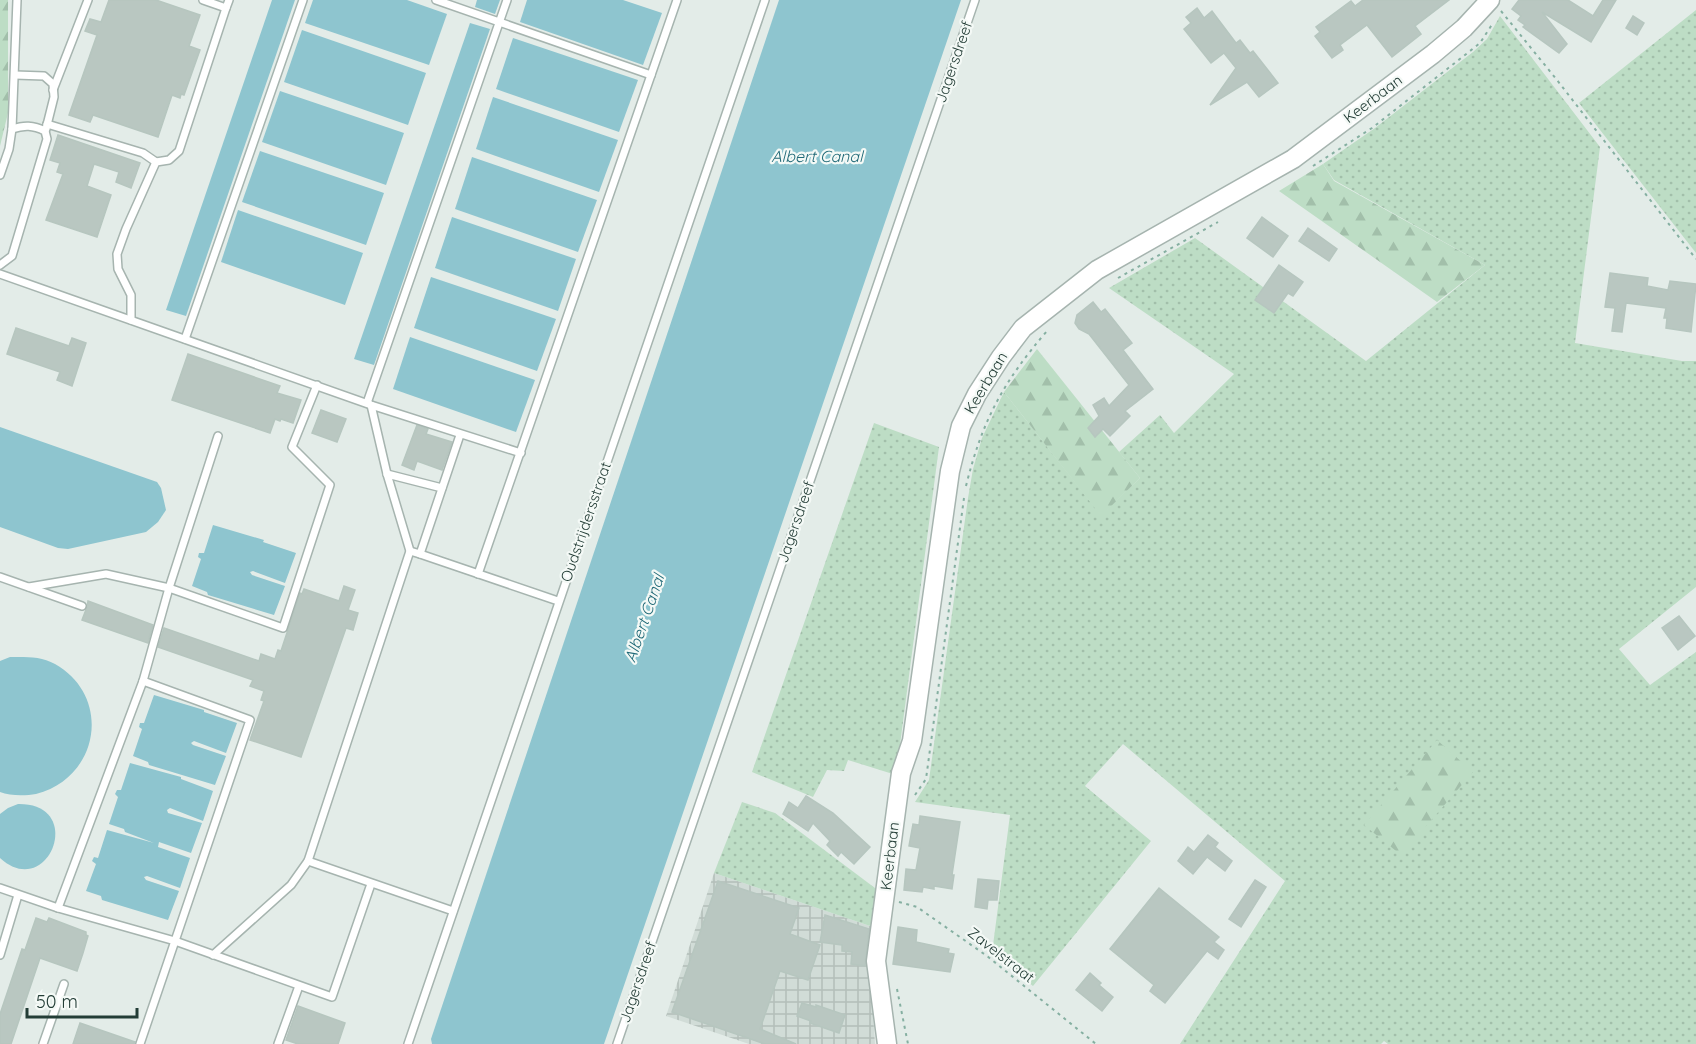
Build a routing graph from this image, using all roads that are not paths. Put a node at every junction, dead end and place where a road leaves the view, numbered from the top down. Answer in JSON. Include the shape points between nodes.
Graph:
{"nodes":[{"id":1,"x":17,"y":0,"type":"edge"},
{"id":2,"x":88,"y":0,"type":"edge"},
{"id":3,"x":203,"y":0,"type":"edge"},
{"id":4,"x":229,"y":0,"type":"edge"},
{"id":5,"x":303,"y":0,"type":"edge"},
{"id":6,"x":436,"y":0,"type":"edge"},
{"id":7,"x":507,"y":0,"type":"edge"},
{"id":8,"x":677,"y":0,"type":"edge"},
{"id":9,"x":765,"y":0,"type":"edge"},
{"id":10,"x":975,"y":0,"type":"edge"},
{"id":11,"x":1495,"y":5,"type":"edge"},
{"id":12,"x":226,"y":8,"type":"junction"},
{"id":13,"x":500,"y":22,"type":"junction"},
{"id":14,"x":15,"y":75,"type":"junction"},
{"id":15,"x":651,"y":75,"type":"junction"},
{"id":16,"x":53,"y":90,"type":"junction"},
{"id":17,"x":46,"y":128,"type":"junction"},
{"id":18,"x":12,"y":129,"type":"junction"},
{"id":19,"x":156,"y":162,"type":"junction"},
{"id":20,"x":0,"y":175,"type":"edge"},
{"id":21,"x":0,"y":265,"type":"edge"},
{"id":22,"x":0,"y":274,"type":"edge"},
{"id":23,"x":131,"y":320,"type":"junction"},
{"id":24,"x":185,"y":339,"type":"junction"},
{"id":25,"x":317,"y":385,"type":"junction"},
{"id":26,"x":369,"y":404,"type":"junction"},
{"id":27,"x":459,"y":435,"type":"junction"},
{"id":28,"x":218,"y":436,"type":"dead end"},
{"id":29,"x":521,"y":453,"type":"junction"},
{"id":30,"x":387,"y":474,"type":"junction"},
{"id":31,"x":442,"y":488,"type":"junction"},
{"id":32,"x":410,"y":551,"type":"junction"},
{"id":33,"x":420,"y":554,"type":"junction"},
{"id":34,"x":478,"y":574,"type":"junction"},
{"id":35,"x":0,"y":577,"type":"edge"},
{"id":36,"x":29,"y":587,"type":"junction"},
{"id":37,"x":169,"y":588,"type":"junction"},
{"id":38,"x":558,"y":601,"type":"junction"},
{"id":39,"x":82,"y":606,"type":"dead end"},
{"id":40,"x":143,"y":681,"type":"junction"},
{"id":41,"x":308,"y":861,"type":"junction"},
{"id":42,"x":371,"y":884,"type":"junction"},
{"id":43,"x":0,"y":888,"type":"edge"},
{"id":44,"x":18,"y":895,"type":"junction"},
{"id":45,"x":58,"y":908,"type":"junction"},
{"id":46,"x":453,"y":911,"type":"junction"},
{"id":47,"x":175,"y":941,"type":"junction"},
{"id":48,"x":0,"y":955,"type":"edge"},
{"id":49,"x":213,"y":955,"type":"junction"},
{"id":50,"x":64,"y":984,"type":"dead end"},
{"id":51,"x":299,"y":986,"type":"junction"},
{"id":52,"x":43,"y":1044,"type":"edge"},
{"id":53,"x":140,"y":1044,"type":"edge"},
{"id":54,"x":278,"y":1044,"type":"edge"},
{"id":55,"x":408,"y":1044,"type":"edge"},
{"id":56,"x":617,"y":1044,"type":"edge"},
{"id":57,"x":887,"y":1044,"type":"edge"}],
"edges":[{"from":1,"to":14,"type":"lane"},
{"from":2,"to":16,"type":"lane"},
{"from":3,"to":12,"type":"lane"},
{"from":4,"to":12,"type":"lane"},
{"from":5,"to":24,"type":"lane"},
{"from":6,"to":13,"type":"lane"},
{"from":7,"to":13,"type":"lane"},
{"from":8,"to":15,"type":"lane"},
{"from":9,"to":38,"type":"lane","name":"Oudstrijdersstraat"},
{"from":10,"to":56,"type":"lane","name":"Jagersdreef"},
{"from":11,"to":57,"type":"street","name":"Keerbaan","via":[[1293,159],[1097,270],[1023,328],[977,394],[961,426],[950,471],[912,741],[901,773],[876,961]]},
{"from":12,"to":19,"type":"lane","via":[[179,151],[169,160]]},
{"from":13,"to":15,"type":"lane"},
{"from":13,"to":26,"type":"lane"},
{"from":14,"to":16,"type":"lane","via":[[44,76],[53,84]]},
{"from":14,"to":18,"type":"lane"},
{"from":15,"to":29,"type":"lane"},
{"from":16,"to":17,"type":"lane"},
{"from":17,"to":18,"type":"lane"},
{"from":17,"to":19,"type":"lane","via":[[143,153]]},
{"from":17,"to":21,"type":"lane","via":[[47,139],[12,256]]},
{"from":18,"to":20,"type":"lane"},
{"from":19,"to":23,"type":"lane","via":[[117,254],[118,269],[130,295]]},
{"from":22,"to":23,"type":"lane"},
{"from":23,"to":24,"type":"lane"},
{"from":24,"to":25,"type":"lane"},
{"from":25,"to":26,"type":"lane"},
{"from":25,"to":37,"type":"lane","via":[[292,447],[330,485],[283,628]]},
{"from":26,"to":27,"type":"lane"},
{"from":26,"to":30,"type":"lane"},
{"from":27,"to":29,"type":"lane"},
{"from":27,"to":31,"type":"lane"},
{"from":28,"to":37,"type":"lane"},
{"from":29,"to":34,"type":"lane"},
{"from":30,"to":31,"type":"lane"},
{"from":30,"to":32,"type":"lane"},
{"from":31,"to":33,"type":"lane"},
{"from":32,"to":33,"type":"lane"},
{"from":32,"to":41,"type":"lane"},
{"from":33,"to":34,"type":"lane"},
{"from":34,"to":38,"type":"lane"},
{"from":35,"to":36,"type":"lane"},
{"from":36,"to":37,"type":"lane","via":[[106,574]]},
{"from":36,"to":39,"type":"lane"},
{"from":37,"to":40,"type":"lane"},
{"from":38,"to":46,"type":"lane","name":"Oudstrijdersstraat"},
{"from":40,"to":45,"type":"lane"},
{"from":40,"to":47,"type":"lane","via":[[250,720]]},
{"from":41,"to":42,"type":"lane"},
{"from":41,"to":49,"type":"lane","via":[[291,885]]},
{"from":42,"to":46,"type":"lane"},
{"from":42,"to":51,"type":"lane","via":[[332,997]]},
{"from":43,"to":44,"type":"lane"},
{"from":44,"to":45,"type":"lane"},
{"from":44,"to":48,"type":"lane"},
{"from":45,"to":47,"type":"lane"},
{"from":46,"to":55,"type":"lane","name":"Oudstrijdersstraat"},
{"from":47,"to":49,"type":"lane"},
{"from":47,"to":53,"type":"lane"},
{"from":49,"to":51,"type":"lane"},
{"from":50,"to":52,"type":"lane"},
{"from":51,"to":54,"type":"lane"}]}
